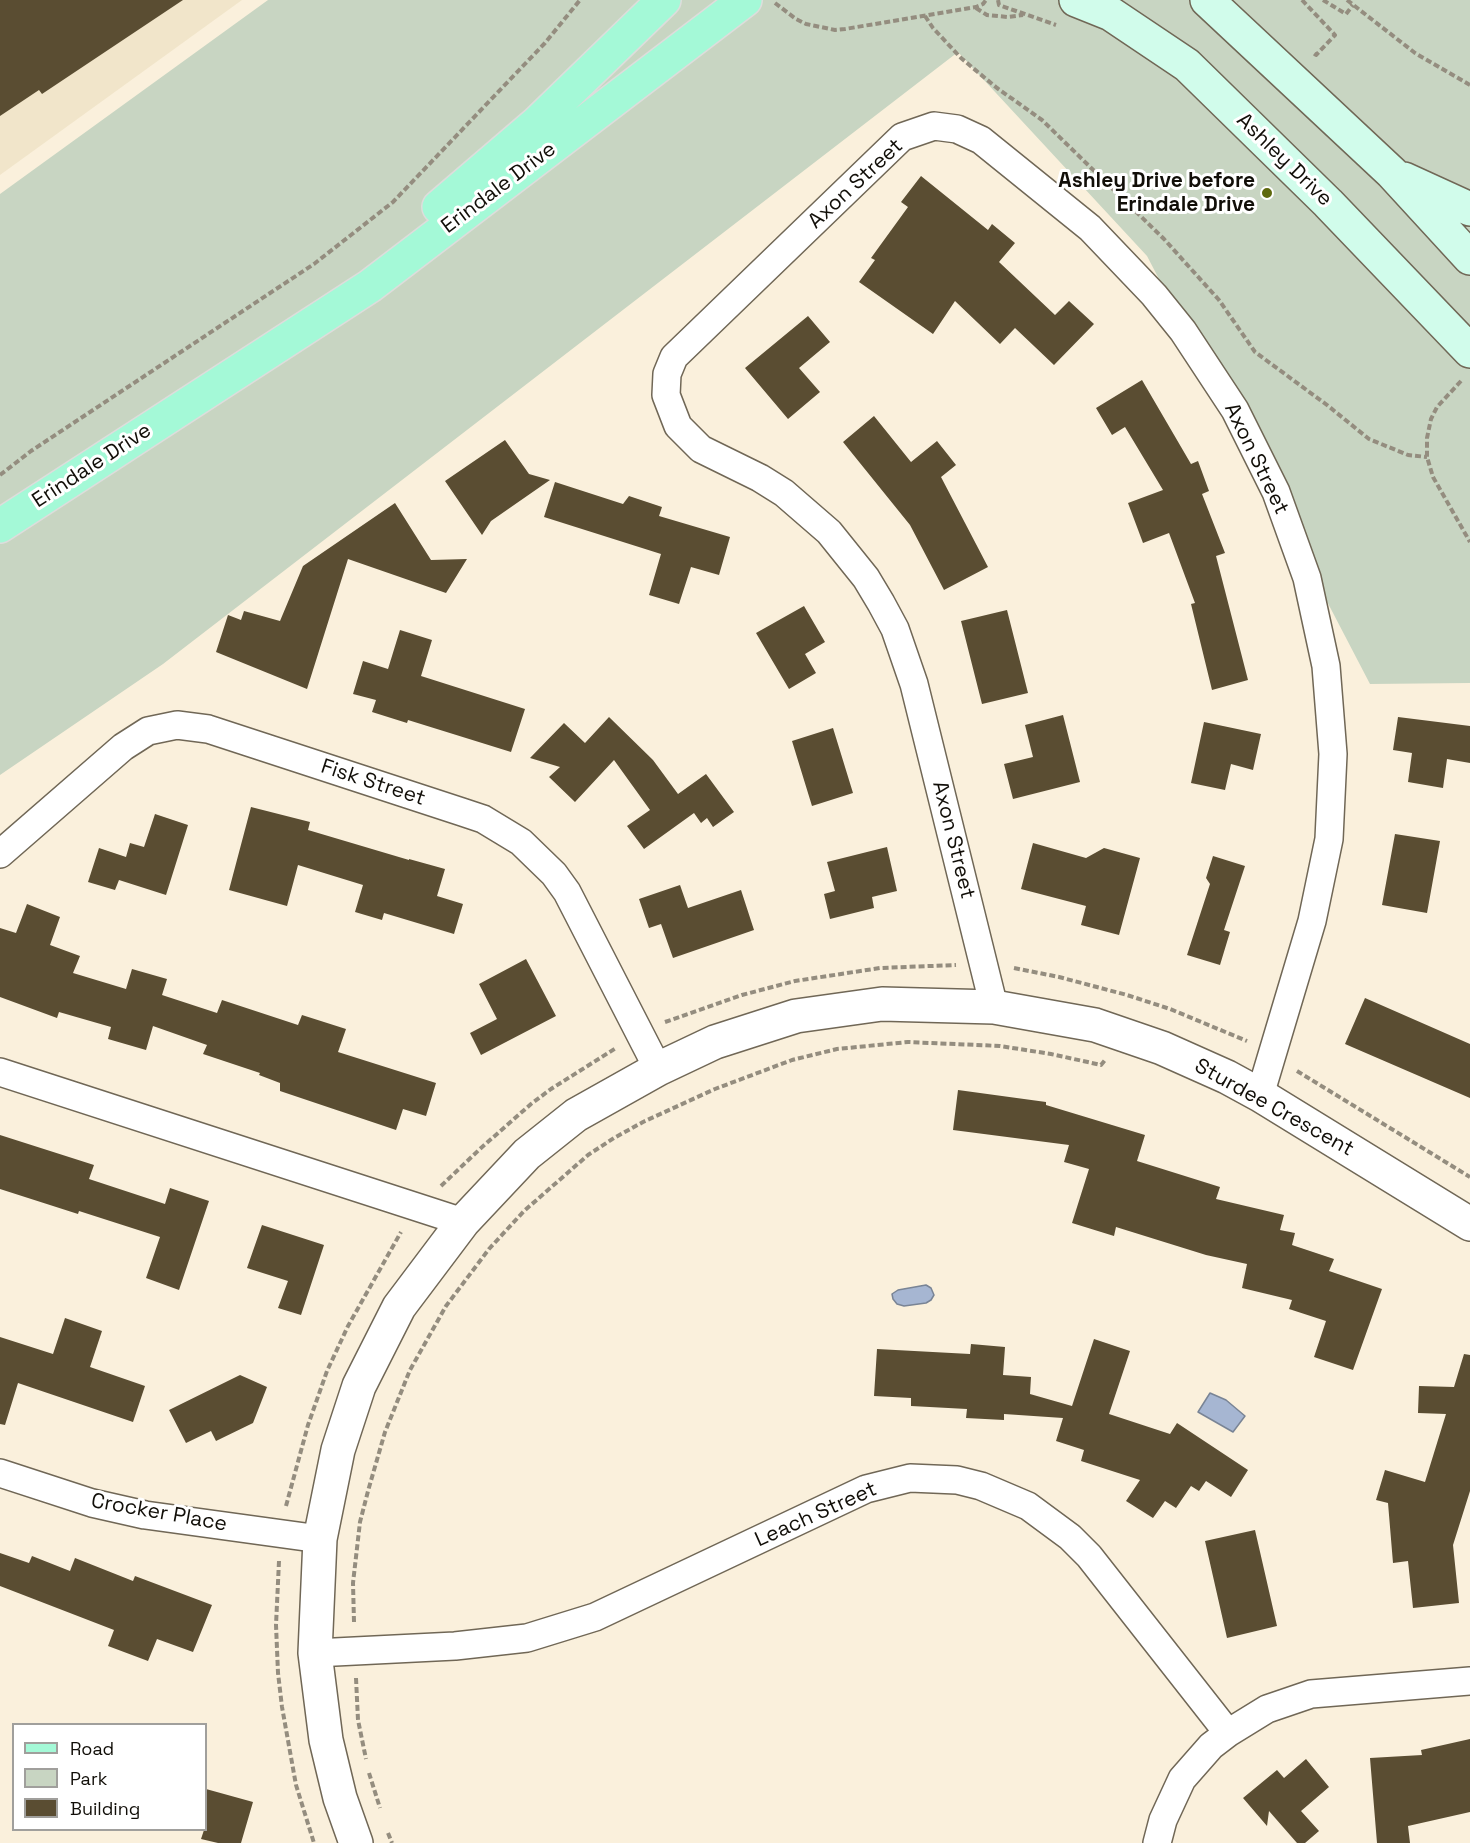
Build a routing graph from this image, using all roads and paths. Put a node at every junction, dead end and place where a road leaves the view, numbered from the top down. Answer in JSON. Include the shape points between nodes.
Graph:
{"nodes":[{"id":1,"x":580,"y":0,"type":"edge"},
{"id":2,"x":664,"y":0,"type":"edge"},
{"id":3,"x":745,"y":0,"type":"edge"},
{"id":4,"x":773,"y":0,"type":"edge"},
{"id":5,"x":986,"y":0,"type":"edge"},
{"id":6,"x":998,"y":0,"type":"edge"},
{"id":7,"x":1207,"y":0,"type":"edge"},
{"id":8,"x":1302,"y":0,"type":"edge"},
{"id":9,"x":1323,"y":0,"type":"edge"},
{"id":10,"x":1347,"y":0,"type":"edge"},
{"id":11,"x":1353,"y":4,"type":"junction"},
{"id":12,"x":976,"y":7,"type":"junction"},
{"id":13,"x":1070,"y":14,"type":"edge"},
{"id":14,"x":1025,"y":15,"type":"junction"},
{"id":15,"x":925,"y":16,"type":"junction"},
{"id":16,"x":1308,"y":48,"type":"dead end"},
{"id":17,"x":1470,"y":85,"type":"edge"},
{"id":18,"x":1392,"y":173,"type":"junction"},
{"id":19,"x":1470,"y":209,"type":"edge"},
{"id":20,"x":1470,"y":258,"type":"edge"},
{"id":21,"x":1462,"y":343,"type":"edge"},
{"id":22,"x":245,"y":366,"type":"junction"},
{"id":23,"x":1448,"y":393,"type":"dead end"},
{"id":24,"x":1427,"y":457,"type":"junction"},
{"id":25,"x":0,"y":476,"type":"edge"},
{"id":26,"x":0,"y":526,"type":"edge"},
{"id":27,"x":1470,"y":542,"type":"edge"},
{"id":28,"x":0,"y":854,"type":"edge"},
{"id":29,"x":984,"y":966,"type":"junction"},
{"id":30,"x":994,"y":1007,"type":"junction"},
{"id":31,"x":640,"y":1035,"type":"junction"},
{"id":32,"x":1110,"y":1053,"type":"dead end"},
{"id":33,"x":1272,"y":1056,"type":"junction"},
{"id":34,"x":658,"y":1069,"type":"junction"},
{"id":35,"x":0,"y":1072,"type":"edge"},
{"id":36,"x":1260,"y":1095,"type":"junction"},
{"id":37,"x":1470,"y":1178,"type":"edge"},
{"id":38,"x":420,"y":1209,"type":"junction"},
{"id":39,"x":463,"y":1222,"type":"junction"},
{"id":40,"x":1470,"y":1224,"type":"edge"},
{"id":41,"x":0,"y":1473,"type":"edge"},
{"id":42,"x":283,"y":1534,"type":"junction"},
{"id":43,"x":320,"y":1539,"type":"junction"},
{"id":44,"x":355,"y":1651,"type":"junction"},
{"id":45,"x":315,"y":1653,"type":"junction"},
{"id":46,"x":1470,"y":1681,"type":"edge"},
{"id":47,"x":1228,"y":1733,"type":"junction"},
{"id":48,"x":383,"y":1818,"type":"dead end"},
{"id":49,"x":386,"y":1828,"type":"dead end"},
{"id":50,"x":314,"y":1843,"type":"edge"},
{"id":51,"x":356,"y":1843,"type":"edge"},
{"id":52,"x":392,"y":1843,"type":"edge"},
{"id":53,"x":1157,"y":1843,"type":"edge"}],
"edges":[{"from":1,"to":25,"type":"path","via":[[545,43],[393,202],[314,264],[30,451]]},
{"from":2,"to":22,"type":"main road","name":"Erindale Drive","via":[[537,123]]},
{"from":3,"to":22,"type":"main road","name":"Erindale Drive","via":[[370,286]]},
{"from":4,"to":15,"type":"path","via":[[796,20],[835,30]]},
{"from":5,"to":12,"type":"path"},
{"from":6,"to":14,"type":"path","via":[[999,5]]},
{"from":7,"to":18,"type":"main road"},
{"from":8,"to":16,"type":"path","via":[[1335,35],[1316,55]]},
{"from":9,"to":11,"type":"path","via":[[1346,14]]},
{"from":10,"to":11,"type":"path"},
{"from":11,"to":17,"type":"path","via":[[1415,53]]},
{"from":12,"to":14,"type":"path","via":[[987,15]]},
{"from":12,"to":15,"type":"path"},
{"from":13,"to":14,"type":"path"},
{"from":13,"to":21,"type":"main road","name":"Ashley Drive","via":[[1111,14],[1187,65],[1328,203]]},
{"from":15,"to":24,"type":"path","via":[[962,57],[1042,120],[1164,239],[1219,300],[1256,352],[1369,439],[1408,455]]},
{"from":18,"to":19,"type":"main road"},
{"from":18,"to":20,"type":"main road"},
{"from":22,"to":26,"type":"main road","name":"Erindale Drive"},
{"from":23,"to":24,"type":"path","via":[[1431,418]]},
{"from":24,"to":27,"type":"path","via":[[1433,477]]},
{"from":28,"to":31,"type":"street","name":"Fisk Street","via":[[123,747],[148,731],[177,725],[208,729],[472,815],[520,842],[567,892]]},
{"from":29,"to":30,"type":"street","name":"Axon Street"},
{"from":29,"to":31,"type":"path","via":[[880,968],[795,981],[660,1023]]},
{"from":29,"to":33,"type":"path","via":[[1059,977],[1149,1002],[1244,1040]]},
{"from":29,"to":33,"type":"street","name":"Axon Street","via":[[914,684],[895,629],[881,603],[828,532],[784,493],[701,449],[678,426],[666,395],[667,374],[674,357],[902,137],[934,126],[957,129],[981,140],[1090,228],[1154,295],[1183,331],[1234,410],[1276,492],[1307,579],[1326,666],[1333,754],[1329,839],[1312,921]]},
{"from":30,"to":34,"type":"street","name":"Sturdee Crescent","via":[[882,1004],[796,1016],[715,1042]]},
{"from":30,"to":36,"type":"street","name":"Sturdee Crescent","via":[[1095,1025],[1162,1048]]},
{"from":31,"to":34,"type":"street","name":"Fisk Street"},
{"from":31,"to":38,"type":"path","via":[[531,1104]]},
{"from":32,"to":44,"type":"path","via":[[1101,1065],[1000,1046],[908,1042],[837,1049],[792,1060],[715,1089],[643,1122],[588,1155],[524,1211],[489,1249],[446,1306],[410,1370],[385,1432],[360,1522],[353,1583]]},
{"from":33,"to":36,"type":"street","name":"Axon Street"},
{"from":33,"to":37,"type":"path"},
{"from":34,"to":39,"type":"street","name":"Sturdee Crescent","via":[[576,1115],[527,1154]]},
{"from":35,"to":38,"type":"street"},
{"from":36,"to":40,"type":"street","name":"Sturdee Crescent"},
{"from":38,"to":39,"type":"street"},
{"from":38,"to":42,"type":"path","via":[[398,1235],[327,1371],[285,1509]]},
{"from":39,"to":43,"type":"street","name":"Sturdee Crescent","via":[[399,1308],[360,1386],[338,1450]]},
{"from":41,"to":42,"type":"street","name":"Crocker Place","via":[[92,1503],[145,1515]]},
{"from":42,"to":43,"type":"street","name":"Crocker Place"},
{"from":42,"to":50,"type":"path","via":[[276,1625],[278,1673],[296,1785]]},
{"from":43,"to":45,"type":"street","name":"Sturdee Crescent"},
{"from":44,"to":45,"type":"street","name":"Leach Street"},
{"from":44,"to":47,"type":"street","name":"Leach Street","via":[[527,1638],[595,1617],[866,1489],[910,1478],[957,1480],[1028,1506],[1070,1537]]},
{"from":44,"to":48,"type":"path","via":[[358,1720]]},
{"from":45,"to":51,"type":"street","name":"Sturdee Crescent","via":[[326,1740]]},
{"from":46,"to":47,"type":"street","via":[[1311,1694],[1267,1709]]},
{"from":47,"to":53,"type":"street","via":[[1210,1746],[1182,1779]]},
{"from":49,"to":52,"type":"path"}]}
